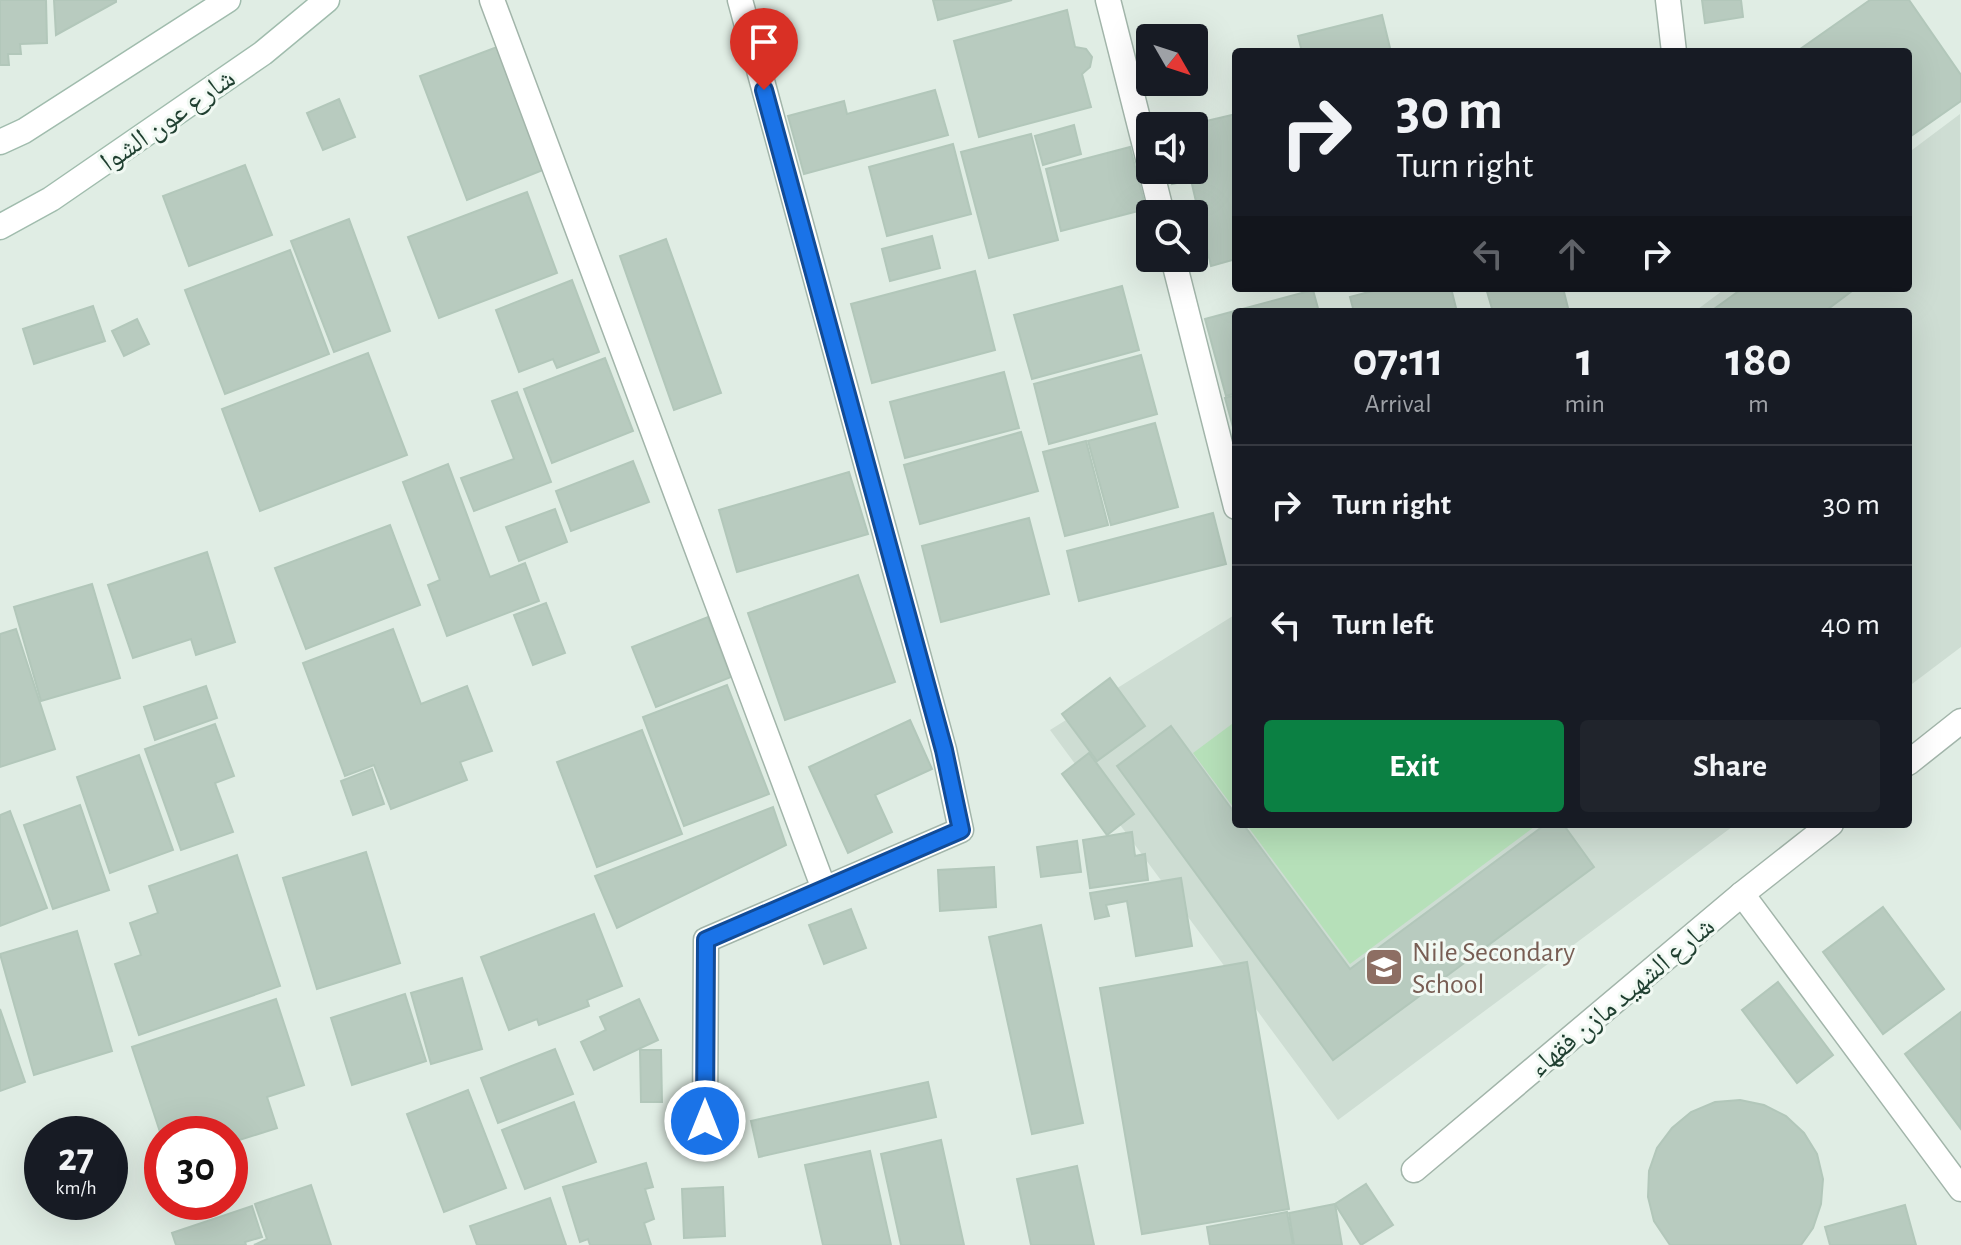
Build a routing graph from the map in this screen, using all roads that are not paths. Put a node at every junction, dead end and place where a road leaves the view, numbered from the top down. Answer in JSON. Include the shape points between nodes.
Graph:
{"nodes":[{"id":1,"x":228,"y":0,"type":"edge"},
{"id":2,"x":327,"y":0,"type":"edge"},
{"id":3,"x":492,"y":0,"type":"edge"},
{"id":4,"x":740,"y":0,"type":"edge"},
{"id":5,"x":1108,"y":0,"type":"edge"},
{"id":6,"x":1668,"y":0,"type":"edge"},
{"id":7,"x":1674,"y":48,"type":"edge"},
{"id":8,"x":1136,"y":112,"type":"edge"},
{"id":9,"x":0,"y":142,"type":"edge"},
{"id":10,"x":0,"y":227,"type":"edge"},
{"id":11,"x":1177,"y":272,"type":"edge"},
{"id":12,"x":1232,"y":491,"type":"edge"},
{"id":13,"x":1961,"y":721,"type":"edge"},
{"id":14,"x":1912,"y":760,"type":"edge"},
{"id":15,"x":1826,"y":828,"type":"edge"},
{"id":16,"x":824,"y":889,"type":"junction"},
{"id":17,"x":1742,"y":894,"type":"junction"},
{"id":18,"x":705,"y":1121,"type":"dead end"},
{"id":19,"x":1414,"y":1170,"type":"dead end"},
{"id":20,"x":1961,"y":1189,"type":"edge"}],
"edges":[{"from":1,"to":9,"type":"street"},
{"from":2,"to":10,"type":"street","name":"شارع عون الشوا","via":[[263,53],[51,199]]},
{"from":3,"to":16,"type":"street"},
{"from":4,"to":16,"type":"street","via":[[944,750],[961,830]]},
{"from":5,"to":8,"type":"street"},
{"from":6,"to":7,"type":"street"},
{"from":11,"to":12,"type":"street"},
{"from":13,"to":14,"type":"street"},
{"from":15,"to":17,"type":"street","name":"شارع الشهيد مازن فقهاء"},
{"from":16,"to":18,"type":"street","via":[[706,940]]},
{"from":17,"to":19,"type":"street","name":"شارع الشهيد مازن فقهاء"},
{"from":17,"to":20,"type":"street"}]}
